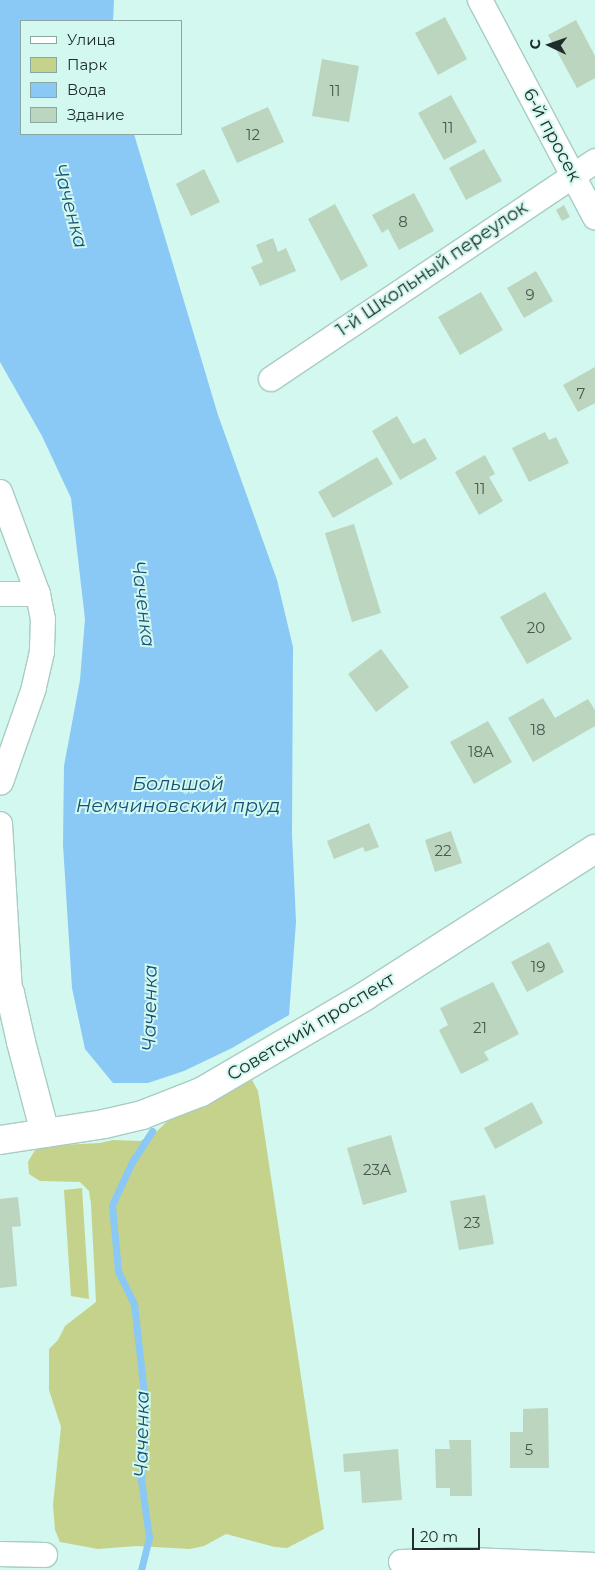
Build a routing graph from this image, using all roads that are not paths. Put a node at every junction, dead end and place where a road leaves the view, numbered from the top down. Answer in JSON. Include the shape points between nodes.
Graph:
{"nodes":[{"id":1,"x":480,"y":0,"type":"edge"},
{"id":2,"x":595,"y":161,"type":"edge"},
{"id":3,"x":573,"y":174,"type":"junction"},
{"id":4,"x":595,"y":217,"type":"edge"},
{"id":5,"x":270,"y":379,"type":"dead end"},
{"id":6,"x":0,"y":492,"type":"edge"},
{"id":7,"x":0,"y":594,"type":"edge"},
{"id":8,"x":38,"y":594,"type":"junction"},
{"id":9,"x":1,"y":782,"type":"edge"},
{"id":10,"x":0,"y":824,"type":"edge"},
{"id":11,"x":595,"y":849,"type":"edge"},
{"id":12,"x":5,"y":993,"type":"edge"},
{"id":13,"x":45,"y":1133,"type":"junction"},
{"id":14,"x":0,"y":1140,"type":"edge"},
{"id":15,"x":0,"y":1554,"type":"edge"},
{"id":16,"x":45,"y":1555,"type":"dead end"},
{"id":17,"x":401,"y":1562,"type":"dead end"},
{"id":18,"x":595,"y":1564,"type":"edge"}],
"edges":[{"from":1,"to":3,"type":"street","name":"6-й просек"},
{"from":2,"to":3,"type":"street","name":"1-й Школьный переулок"},
{"from":3,"to":4,"type":"street","name":"6-й просек"},
{"from":3,"to":5,"type":"street","name":"1-й Школьный переулок"},
{"from":6,"to":8,"type":"street"},
{"from":7,"to":8,"type":"street"},
{"from":8,"to":9,"type":"street","via":[[43,619],[42,652],[34,688]]},
{"from":10,"to":12,"type":"street"},
{"from":11,"to":13,"type":"street","name":"Советский проспект","via":[[358,1000],[201,1092],[142,1115]]},
{"from":12,"to":13,"type":"street"},
{"from":13,"to":14,"type":"street","name":"Советский проспект"},
{"from":15,"to":16,"type":"street"},
{"from":17,"to":18,"type":"street","via":[[470,1560]]}]}
